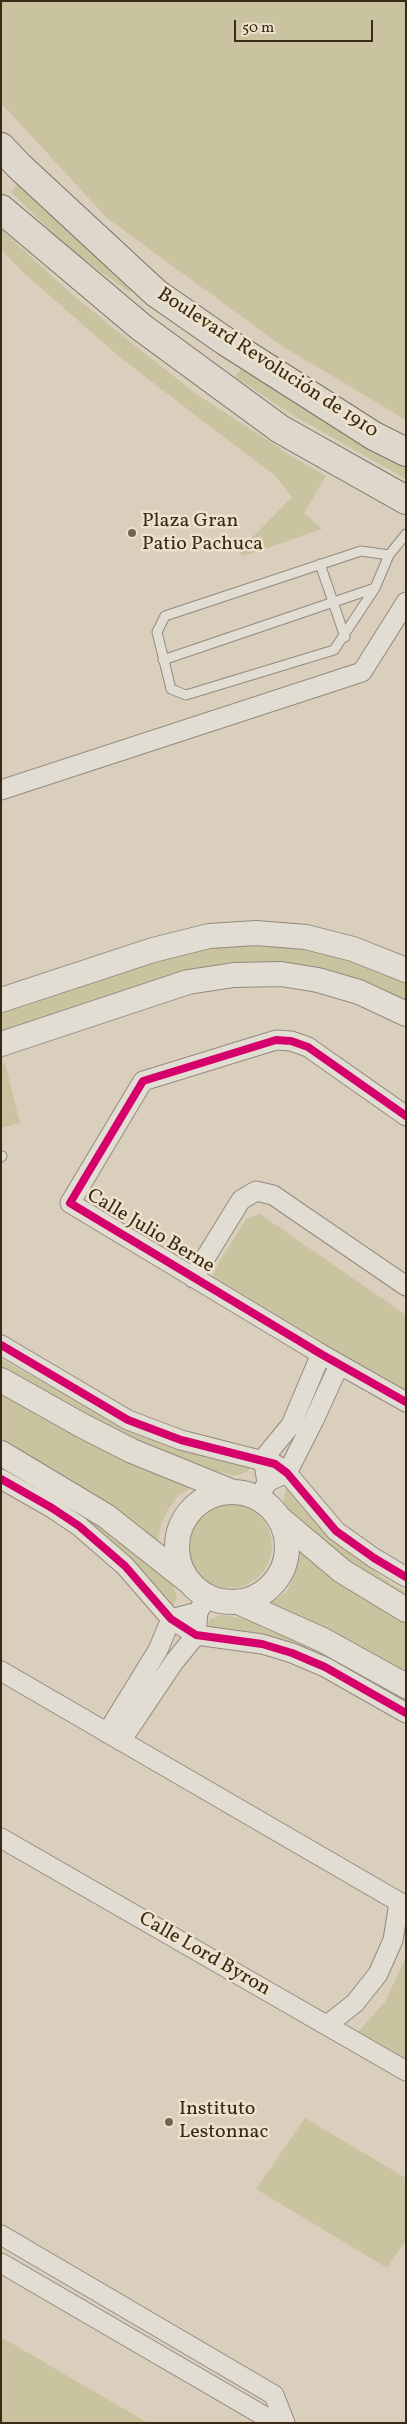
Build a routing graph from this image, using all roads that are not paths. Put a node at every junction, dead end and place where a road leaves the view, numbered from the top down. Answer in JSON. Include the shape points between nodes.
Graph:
{"nodes":[{"id":1,"x":1,"y":147,"type":"edge"},
{"id":2,"x":1,"y":209,"type":"edge"},
{"id":3,"x":199,"y":322,"type":"junction"},
{"id":4,"x":176,"y":352,"type":"junction"},
{"id":5,"x":406,"y":452,"type":"edge"},
{"id":6,"x":406,"y":500,"type":"edge"},
{"id":7,"x":406,"y":534,"type":"edge"},
{"id":8,"x":388,"y":555,"type":"junction"},
{"id":9,"x":320,"y":564,"type":"junction"},
{"id":10,"x":375,"y":588,"type":"junction"},
{"id":11,"x":406,"y":602,"type":"edge"},
{"id":12,"x":332,"y":603,"type":"junction"},
{"id":13,"x":345,"y":636,"type":"junction"},
{"id":14,"x":164,"y":660,"type":"junction"},
{"id":15,"x":1,"y":790,"type":"edge"},
{"id":16,"x":406,"y":970,"type":"edge"},
{"id":17,"x":1,"y":1000,"type":"edge"},
{"id":18,"x":406,"y":1014,"type":"edge"},
{"id":19,"x":1,"y":1044,"type":"edge"},
{"id":20,"x":406,"y":1116,"type":"edge"},
{"id":21,"x":193,"y":1278,"type":"junction"},
{"id":22,"x":406,"y":1286,"type":"edge"},
{"id":23,"x":1,"y":1345,"type":"edge"},
{"id":24,"x":321,"y":1354,"type":"junction"},
{"id":25,"x":339,"y":1365,"type":"junction"},
{"id":26,"x":1,"y":1380,"type":"edge"},
{"id":27,"x":406,"y":1402,"type":"edge"},
{"id":28,"x":299,"y":1429,"type":"junction"},
{"id":29,"x":1,"y":1453,"type":"edge"},
{"id":30,"x":263,"y":1459,"type":"junction"},
{"id":31,"x":287,"y":1473,"type":"junction"},
{"id":32,"x":1,"y":1479,"type":"edge"},
{"id":33,"x":263,"y":1491,"type":"junction"},
{"id":34,"x":233,"y":1492,"type":"junction"},
{"id":35,"x":278,"y":1517,"type":"junction"},
{"id":36,"x":406,"y":1577,"type":"edge"},
{"id":37,"x":199,"y":1597,"type":"junction"},
{"id":38,"x":238,"y":1602,"type":"junction"},
{"id":39,"x":406,"y":1610,"type":"edge"},
{"id":40,"x":170,"y":1619,"type":"junction"},
{"id":41,"x":196,"y":1635,"type":"junction"},
{"id":42,"x":158,"y":1650,"type":"junction"},
{"id":43,"x":174,"y":1662,"type":"junction"},
{"id":44,"x":1,"y":1671,"type":"edge"},
{"id":45,"x":406,"y":1686,"type":"edge"},
{"id":46,"x":406,"y":1713,"type":"edge"},
{"id":47,"x":114,"y":1737,"type":"junction"},
{"id":48,"x":1,"y":1838,"type":"edge"},
{"id":49,"x":402,"y":1904,"type":"edge"},
{"id":50,"x":326,"y":2025,"type":"junction"},
{"id":51,"x":406,"y":2071,"type":"edge"},
{"id":52,"x":1,"y":2235,"type":"edge"},
{"id":53,"x":1,"y":2263,"type":"edge"},
{"id":54,"x":276,"y":2423,"type":"edge"},
{"id":55,"x":285,"y":2423,"type":"edge"}],
"edges":[{"from":1,"to":3,"type":"main road","name":"Boulevard Revolución de 1910","via":[[156,293]]},
{"from":2,"to":4,"type":"main road","name":"Boulevard Revolución de 1910","via":[[102,296]]},
{"from":3,"to":4,"type":"main road"},
{"from":3,"to":5,"type":"main road","name":"Boulevard Revolución de 1910","via":[[366,431]]},
{"from":4,"to":6,"type":"main road","name":"Boulevard Revolución de 1910","via":[[280,430]]},
{"from":7,"to":8,"type":"lane"},
{"from":8,"to":9,"type":"lane","via":[[361,551]]},
{"from":8,"to":10,"type":"lane"},
{"from":9,"to":12,"type":"lane"},
{"from":9,"to":14,"type":"lane","via":[[165,616],[157,632]]},
{"from":10,"to":12,"type":"lane"},
{"from":10,"to":13,"type":"lane"},
{"from":11,"to":15,"type":"street","via":[[362,672]]},
{"from":12,"to":13,"type":"lane"},
{"from":12,"to":14,"type":"lane"},
{"from":13,"to":14,"type":"lane","via":[[334,650],[186,694],[171,690]]},
{"from":16,"to":17,"type":"street","via":[[353,949],[306,937],[256,933],[209,936],[125,958]]},
{"from":18,"to":19,"type":"street","via":[[359,992],[318,980],[281,974],[234,975],[188,982]]},
{"from":20,"to":21,"type":"street","name":"Calle Julio Berne","via":[[308,1047],[291,1041],[276,1040],[143,1081],[70,1203]]},
{"from":21,"to":22,"type":"street","via":[[241,1200],[256,1191],[273,1196]]},
{"from":21,"to":24,"type":"street","name":"Calle Julio Berne"},
{"from":23,"to":30,"type":"street","via":[[128,1420],[181,1440]]},
{"from":24,"to":25,"type":"street","name":"Calle Julio Berne"},
{"from":24,"to":28,"type":"street"},
{"from":25,"to":27,"type":"street","name":"Calle Julio Berne"},
{"from":25,"to":28,"type":"street","via":[[314,1420]]},
{"from":26,"to":34,"type":"street","via":[[132,1451]]},
{"from":28,"to":30,"type":"street"},
{"from":28,"to":31,"type":"street"},
{"from":29,"to":37,"type":"street","via":[[106,1516]]},
{"from":30,"to":31,"type":"street"},
{"from":30,"to":33,"type":"street"},
{"from":31,"to":33,"type":"street"},
{"from":31,"to":36,"type":"street","via":[[336,1531]]},
{"from":32,"to":40,"type":"street","via":[[52,1508],[102,1545],[125,1566]]},
{"from":33,"to":34,"type":"street"},
{"from":33,"to":35,"type":"street"},
{"from":34,"to":37,"type":"street","via":[[217,1494],[203,1501],[182,1524],[178,1544],[180,1565]]},
{"from":35,"to":38,"type":"street","via":[[287,1546],[279,1575],[257,1596]]},
{"from":35,"to":39,"type":"street","via":[[342,1570]]},
{"from":37,"to":38,"type":"street"},
{"from":37,"to":40,"type":"street"},
{"from":37,"to":41,"type":"street"},
{"from":38,"to":45,"type":"street","via":[[323,1640]]},
{"from":40,"to":41,"type":"street"},
{"from":40,"to":42,"type":"street"},
{"from":41,"to":43,"type":"street"},
{"from":41,"to":46,"type":"street","via":[[254,1643],[292,1653],[325,1667]]},
{"from":42,"to":43,"type":"street"},
{"from":42,"to":47,"type":"street"},
{"from":43,"to":47,"type":"street"},
{"from":44,"to":47,"type":"street"},
{"from":47,"to":49,"type":"street"},
{"from":48,"to":50,"type":"street","name":"Calle Lord Byron"},
{"from":49,"to":50,"type":"street","via":[[393,1940],[378,1974],[355,2003]]},
{"from":50,"to":51,"type":"street","name":"Calle Lord Byron"},
{"from":52,"to":55,"type":"street","via":[[274,2395]]},
{"from":53,"to":54,"type":"street"}]}
